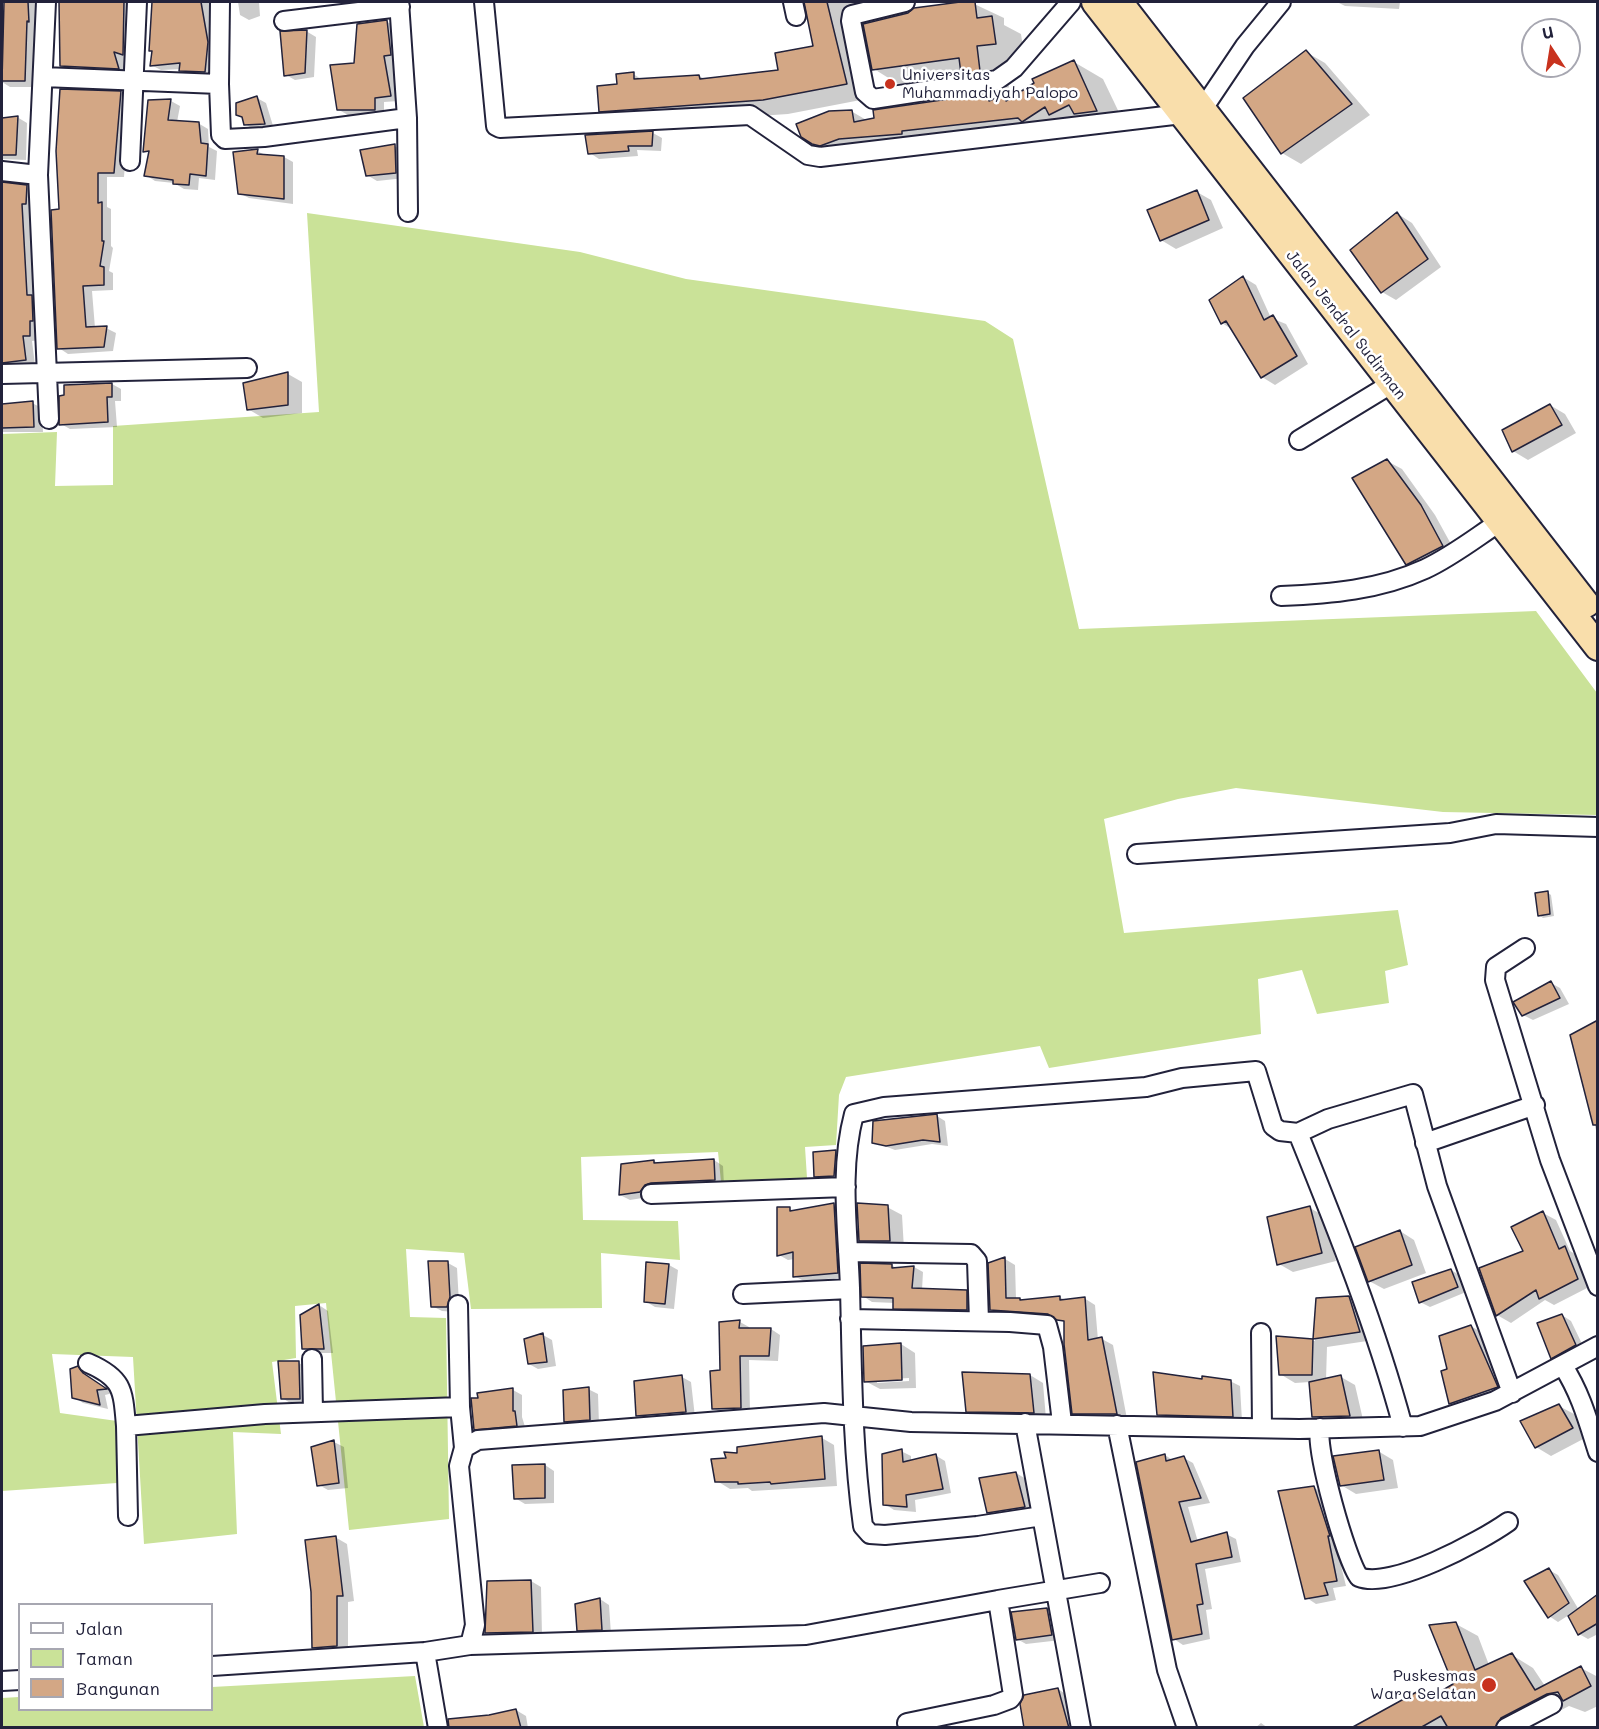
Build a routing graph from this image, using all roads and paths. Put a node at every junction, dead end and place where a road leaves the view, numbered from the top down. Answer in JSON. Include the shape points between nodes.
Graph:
{"nodes":[{"id":1,"x":46,"y":2,"type":"edge"},
{"id":2,"x":137,"y":2,"type":"edge"},
{"id":3,"x":220,"y":2,"type":"edge"},
{"id":4,"x":484,"y":2,"type":"edge"},
{"id":5,"x":905,"y":2,"type":"edge"},
{"id":6,"x":1071,"y":2,"type":"edge"},
{"id":7,"x":1095,"y":2,"type":"edge"},
{"id":8,"x":1119,"y":2,"type":"edge"},
{"id":9,"x":1281,"y":2,"type":"edge"},
{"id":10,"x":400,"y":4,"type":"edge"},
{"id":11,"x":284,"y":21,"type":"dead end"},
{"id":12,"x":43,"y":77,"type":"junction"},
{"id":13,"x":133,"y":81,"type":"junction"},
{"id":14,"x":219,"y":84,"type":"junction"},
{"id":15,"x":1192,"y":112,"type":"junction"},
{"id":16,"x":407,"y":118,"type":"junction"},
{"id":17,"x":130,"y":161,"type":"dead end"},
{"id":18,"x":2,"y":171,"type":"edge"},
{"id":19,"x":38,"y":175,"type":"junction"},
{"id":20,"x":408,"y":212,"type":"dead end"},
{"id":21,"x":247,"y":368,"type":"dead end"},
{"id":22,"x":45,"y":371,"type":"junction"},
{"id":23,"x":2,"y":374,"type":"edge"},
{"id":24,"x":1391,"y":384,"type":"junction"},
{"id":25,"x":48,"y":418,"type":"dead end"},
{"id":26,"x":1299,"y":440,"type":"dead end"},
{"id":27,"x":1498,"y":523,"type":"junction"},
{"id":28,"x":1281,"y":596,"type":"dead end"},
{"id":29,"x":1598,"y":619,"type":"edge"},
{"id":30,"x":1598,"y":647,"type":"edge"},
{"id":31,"x":1598,"y":826,"type":"edge"},
{"id":32,"x":1137,"y":855,"type":"dead end"},
{"id":33,"x":1525,"y":948,"type":"dead end"},
{"id":34,"x":1535,"y":1105,"type":"junction"},
{"id":35,"x":1298,"y":1133,"type":"junction"},
{"id":36,"x":1425,"y":1143,"type":"junction"},
{"id":37,"x":846,"y":1187,"type":"junction"},
{"id":38,"x":651,"y":1194,"type":"dead end"},
{"id":39,"x":848,"y":1252,"type":"junction"},
{"id":40,"x":1598,"y":1286,"type":"edge"},
{"id":41,"x":850,"y":1289,"type":"junction"},
{"id":42,"x":743,"y":1294,"type":"dead end"},
{"id":43,"x":458,"y":1305,"type":"dead end"},
{"id":44,"x":850,"y":1319,"type":"junction"},
{"id":45,"x":979,"y":1321,"type":"junction"},
{"id":46,"x":1261,"y":1333,"type":"dead end"},
{"id":47,"x":1598,"y":1346,"type":"edge"},
{"id":48,"x":312,"y":1359,"type":"dead end"},
{"id":49,"x":88,"y":1363,"type":"dead end"},
{"id":50,"x":1563,"y":1366,"type":"junction"},
{"id":51,"x":1512,"y":1393,"type":"junction"},
{"id":52,"x":460,"y":1407,"type":"junction"},
{"id":53,"x":313,"y":1412,"type":"junction"},
{"id":54,"x":852,"y":1416,"type":"junction"},
{"id":55,"x":1025,"y":1423,"type":"junction"},
{"id":56,"x":1062,"y":1423,"type":"junction"},
{"id":57,"x":1117,"y":1425,"type":"junction"},
{"id":58,"x":126,"y":1426,"type":"junction"},
{"id":59,"x":1262,"y":1427,"type":"junction"},
{"id":60,"x":1403,"y":1427,"type":"junction"},
{"id":61,"x":1320,"y":1428,"type":"junction"},
{"id":62,"x":464,"y":1448,"type":"junction"},
{"id":63,"x":1598,"y":1452,"type":"edge"},
{"id":64,"x":128,"y":1516,"type":"dead end"},
{"id":65,"x":1042,"y":1516,"type":"junction"},
{"id":66,"x":1508,"y":1522,"type":"dead end"},
{"id":67,"x":1100,"y":1583,"type":"dead end"},
{"id":68,"x":1055,"y":1588,"type":"junction"},
{"id":69,"x":998,"y":1600,"type":"junction"},
{"id":70,"x":470,"y":1644,"type":"junction"},
{"id":71,"x":425,"y":1652,"type":"junction"},
{"id":72,"x":213,"y":1666,"type":"edge"},
{"id":73,"x":18,"y":1680,"type":"edge"},
{"id":74,"x":2,"y":1681,"type":"edge"},
{"id":75,"x":1552,"y":1704,"type":"dead end"},
{"id":76,"x":907,"y":1723,"type":"dead end"},
{"id":77,"x":438,"y":1728,"type":"edge"},
{"id":78,"x":1081,"y":1728,"type":"edge"},
{"id":79,"x":1187,"y":1728,"type":"edge"},
{"id":80,"x":1506,"y":1728,"type":"edge"}],
"edges":[{"from":1,"to":12,"type":"street"},
{"from":2,"to":13,"type":"street"},
{"from":3,"to":14,"type":"street"},
{"from":4,"to":15,"type":"street","via":[[493,112],[500,128],[750,115],[808,155],[820,157]]},
{"from":5,"to":6,"type":"street","via":[[852,15],[865,92],[873,99],[997,80],[1014,68]]},
{"from":7,"to":15,"type":"highway","name":"Jalan Jendral Sudirman"},
{"from":8,"to":15,"type":"highway","name":"Jalan Jendral Sudirman"},
{"from":9,"to":15,"type":"street"},
{"from":10,"to":11,"type":"street"},
{"from":10,"to":16,"type":"street"},
{"from":12,"to":13,"type":"street"},
{"from":12,"to":19,"type":"street"},
{"from":13,"to":14,"type":"street"},
{"from":13,"to":17,"type":"street"},
{"from":14,"to":16,"type":"street","via":[[221,135],[225,139]]},
{"from":15,"to":24,"type":"highway","name":"Jalan Jendral Sudirman"},
{"from":15,"to":29,"type":"highway","name":"Jalan Jendral Sudirman"},
{"from":16,"to":20,"type":"street"},
{"from":18,"to":19,"type":"street"},
{"from":19,"to":22,"type":"street"},
{"from":21,"to":22,"type":"street"},
{"from":22,"to":23,"type":"street"},
{"from":22,"to":25,"type":"street"},
{"from":24,"to":26,"type":"street"},
{"from":24,"to":27,"type":"highway","name":"Jalan Jendral Sudirman"},
{"from":27,"to":28,"type":"street","via":[[1465,546],[1406,576],[1361,589]]},
{"from":27,"to":30,"type":"highway","name":"Jalan Jendral Sudirman"},
{"from":31,"to":32,"type":"street","via":[[1496,824],[1450,833]]},
{"from":33,"to":34,"type":"street","via":[[1496,967],[1494,974]]},
{"from":34,"to":36,"type":"street"},
{"from":34,"to":40,"type":"street","via":[[1550,1160]]},
{"from":35,"to":36,"type":"street","via":[[1328,1119],[1412,1093]]},
{"from":35,"to":37,"type":"street","via":[[1273,1126],[1259,1073],[1250,1069],[1146,1087],[884,1107],[854,1114],[846,1144]]},
{"from":35,"to":60,"type":"street","via":[[1390,1377]]},
{"from":36,"to":51,"type":"street","via":[[1446,1214]]},
{"from":37,"to":38,"type":"street"},
{"from":37,"to":39,"type":"street"},
{"from":39,"to":41,"type":"street"},
{"from":39,"to":45,"type":"street","via":[[975,1256]]},
{"from":41,"to":42,"type":"street"},
{"from":41,"to":44,"type":"street"},
{"from":43,"to":52,"type":"street"},
{"from":44,"to":45,"type":"street"},
{"from":44,"to":54,"type":"street"},
{"from":45,"to":56,"type":"street","via":[[1039,1323],[1049,1327]]},
{"from":46,"to":59,"type":"street"},
{"from":47,"to":50,"type":"street"},
{"from":48,"to":53,"type":"street"},
{"from":49,"to":58,"type":"street","via":[[109,1373],[119,1384]]},
{"from":50,"to":51,"type":"street"},
{"from":50,"to":63,"type":"street","via":[[1580,1395]]},
{"from":51,"to":60,"type":"street","via":[[1445,1419]]},
{"from":52,"to":53,"type":"street"},
{"from":52,"to":62,"type":"street"},
{"from":53,"to":58,"type":"street"},
{"from":54,"to":55,"type":"street","via":[[911,1422]]},
{"from":54,"to":62,"type":"street","via":[[824,1413],[519,1436],[478,1440]]},
{"from":54,"to":65,"type":"street","via":[[857,1488],[863,1526],[870,1534],[977,1526]]},
{"from":55,"to":56,"type":"street"},
{"from":55,"to":65,"type":"street"},
{"from":56,"to":57,"type":"street"},
{"from":57,"to":59,"type":"street"},
{"from":57,"to":79,"type":"street","via":[[1167,1670]]},
{"from":58,"to":64,"type":"street"},
{"from":59,"to":61,"type":"street"},
{"from":60,"to":61,"type":"street"},
{"from":61,"to":66,"type":"street","via":[[1319,1447],[1334,1506],[1359,1577],[1380,1579],[1413,1570],[1462,1549]]},
{"from":62,"to":70,"type":"street","via":[[459,1466],[475,1625]]},
{"from":65,"to":68,"type":"street"},
{"from":67,"to":68,"type":"street"},
{"from":68,"to":69,"type":"street"},
{"from":68,"to":78,"type":"street"},
{"from":69,"to":70,"type":"street","via":[[806,1635]]},
{"from":69,"to":76,"type":"street","via":[[1013,1695],[994,1705]]},
{"from":70,"to":71,"type":"street"},
{"from":71,"to":72,"type":"street"},
{"from":71,"to":77,"type":"street"},
{"from":73,"to":74,"type":"street"},
{"from":75,"to":80,"type":"street"}]}
